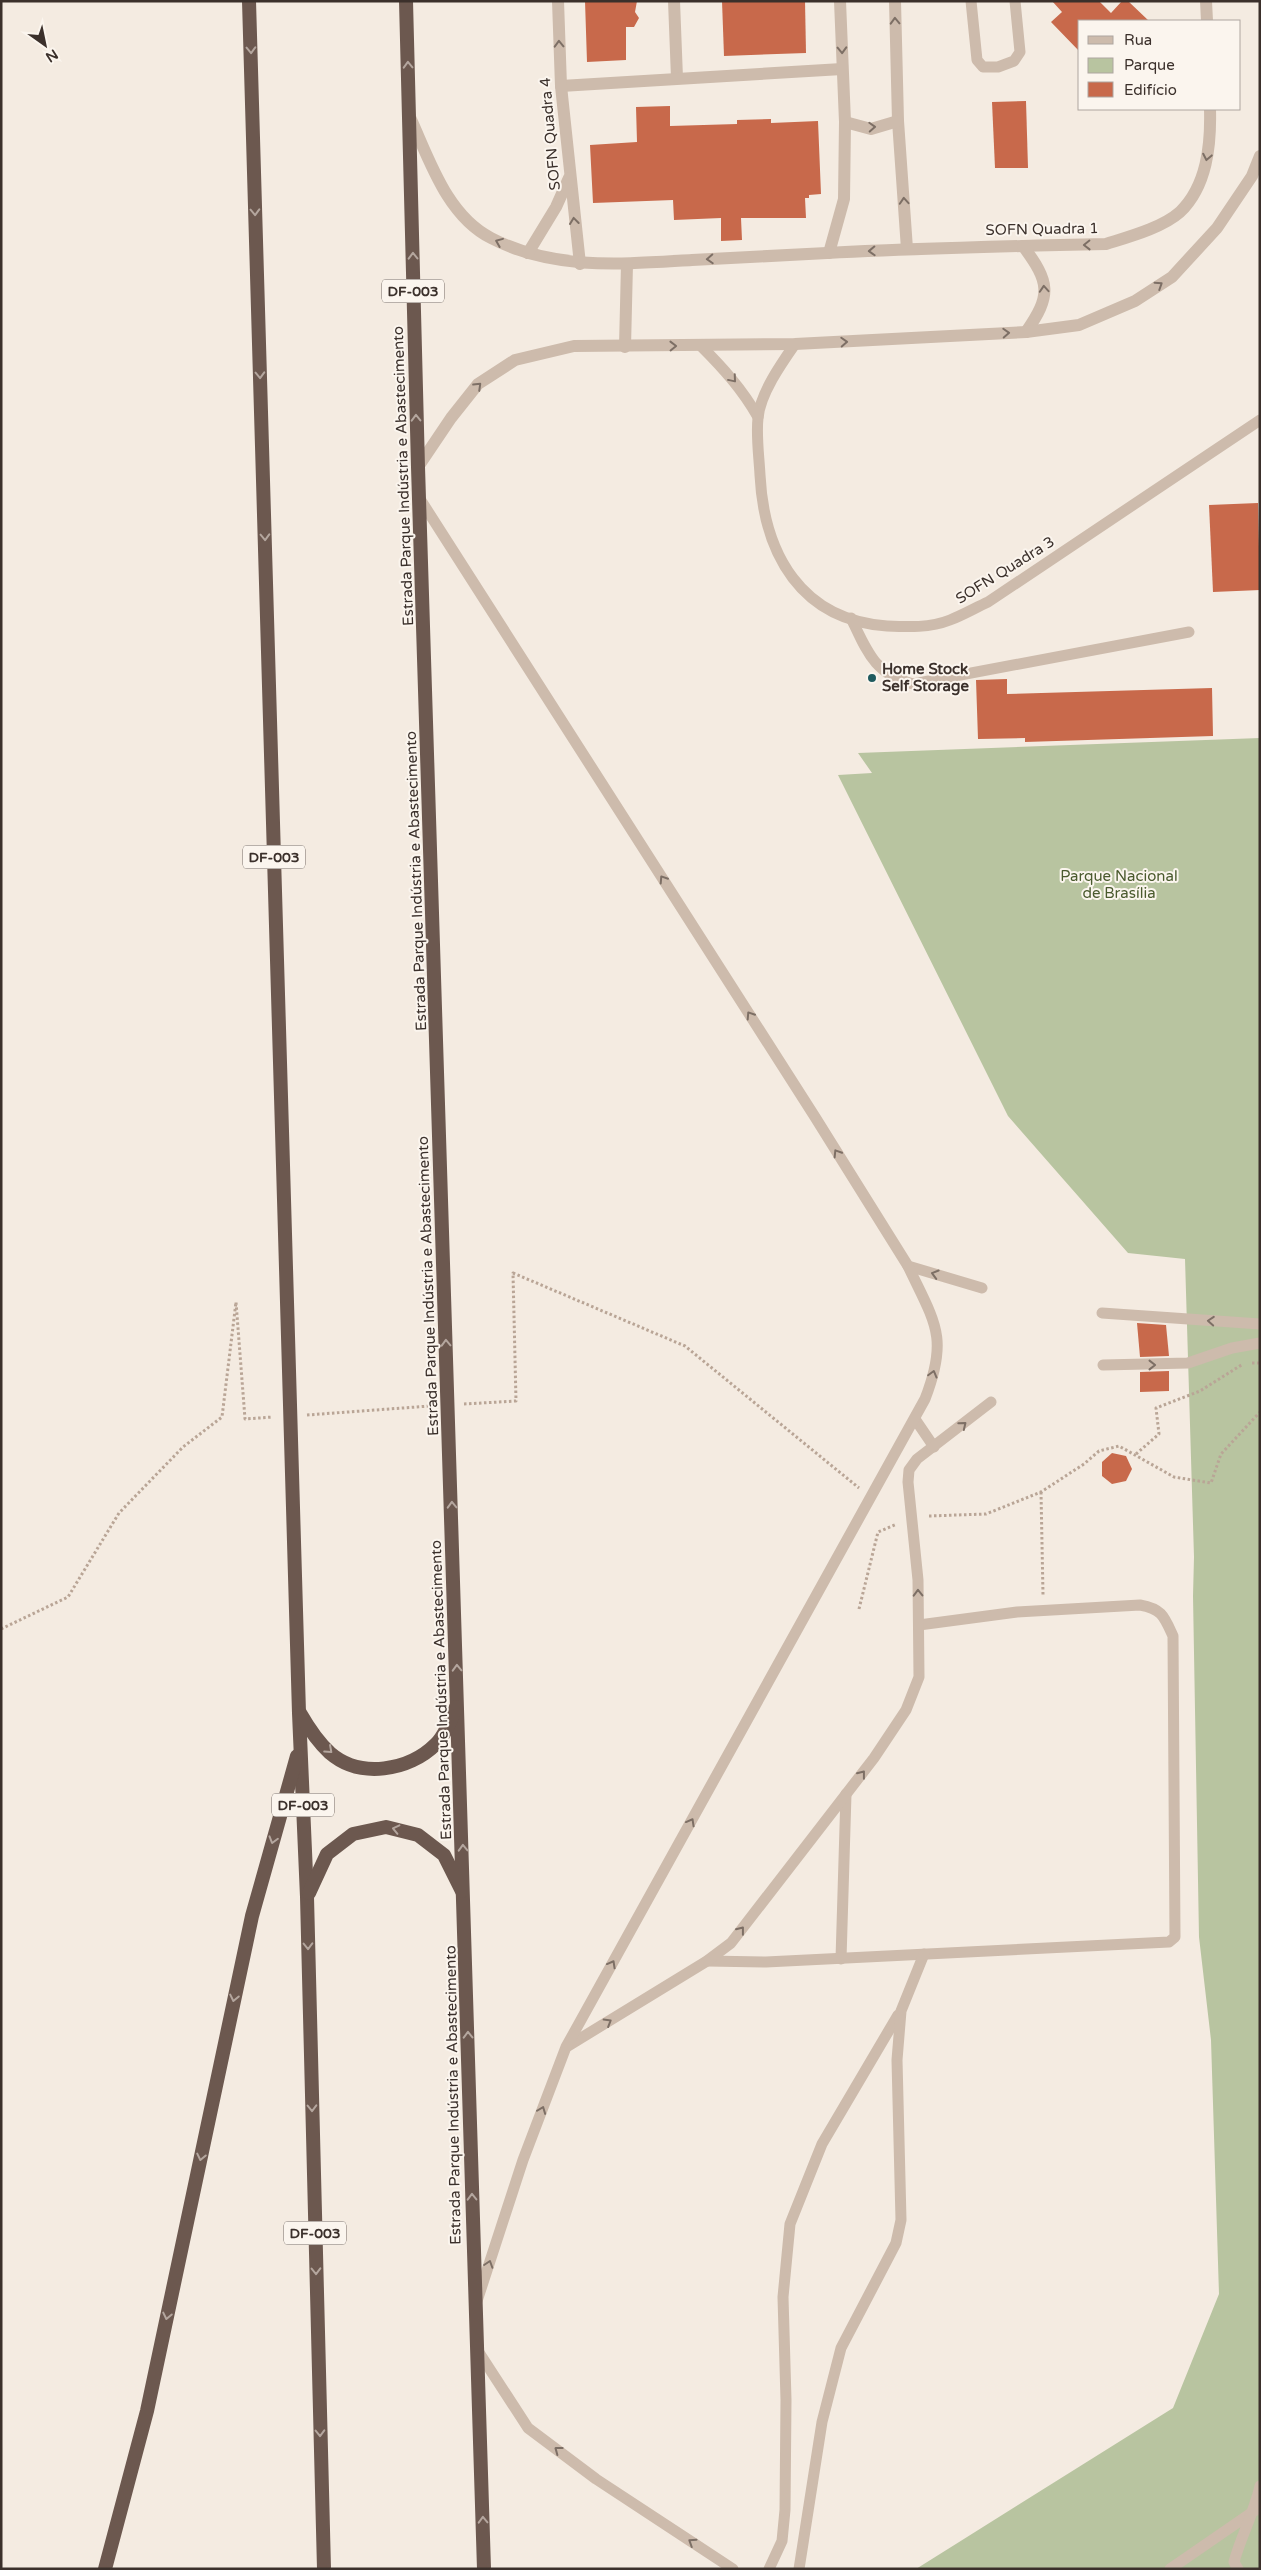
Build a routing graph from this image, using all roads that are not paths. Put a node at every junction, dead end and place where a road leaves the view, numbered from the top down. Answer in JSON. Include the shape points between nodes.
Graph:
{"nodes":[{"id":1,"x":249,"y":1,"type":"edge"},
{"id":2,"x":406,"y":1,"type":"edge"},
{"id":3,"x":558,"y":1,"type":"edge"},
{"id":4,"x":674,"y":1,"type":"edge"},
{"id":5,"x":840,"y":1,"type":"edge"},
{"id":6,"x":895,"y":1,"type":"edge"},
{"id":7,"x":971,"y":1,"type":"edge"},
{"id":8,"x":1015,"y":1,"type":"edge"},
{"id":9,"x":1206,"y":1,"type":"edge"},
{"id":10,"x":1207,"y":20,"type":"edge"},
{"id":11,"x":842,"y":69,"type":"junction"},
{"id":12,"x":677,"y":78,"type":"junction"},
{"id":13,"x":561,"y":86,"type":"junction"},
{"id":14,"x":1210,"y":110,"type":"edge"},
{"id":15,"x":409,"y":114,"type":"junction"},
{"id":16,"x":898,"y":121,"type":"junction"},
{"id":17,"x":845,"y":122,"type":"junction"},
{"id":18,"x":1260,"y":156,"type":"edge"},
{"id":19,"x":569,"y":178,"type":"junction"},
{"id":20,"x":1024,"y":246,"type":"junction"},
{"id":21,"x":908,"y":249,"type":"junction"},
{"id":22,"x":829,"y":252,"type":"junction"},
{"id":23,"x":528,"y":253,"type":"junction"},
{"id":24,"x":580,"y":264,"type":"junction"},
{"id":25,"x":627,"y":264,"type":"junction"},
{"id":26,"x":1026,"y":332,"type":"junction"},
{"id":27,"x":795,"y":344,"type":"junction"},
{"id":28,"x":701,"y":346,"type":"junction"},
{"id":29,"x":625,"y":347,"type":"junction"},
{"id":30,"x":758,"y":417,"type":"junction"},
{"id":31,"x":1260,"y":420,"type":"edge"},
{"id":32,"x":418,"y":467,"type":"junction"},
{"id":33,"x":420,"y":499,"type":"junction"},
{"id":34,"x":851,"y":618,"type":"junction"},
{"id":35,"x":1189,"y":632,"type":"dead end"},
{"id":36,"x":908,"y":1266,"type":"junction"},
{"id":37,"x":982,"y":1288,"type":"dead end"},
{"id":38,"x":1102,"y":1313,"type":"dead end"},
{"id":39,"x":1260,"y":1324,"type":"edge"},
{"id":40,"x":1260,"y":1343,"type":"edge"},
{"id":41,"x":1103,"y":1365,"type":"dead end"},
{"id":42,"x":992,"y":1402,"type":"dead end"},
{"id":43,"x":915,"y":1419,"type":"junction"},
{"id":44,"x":934,"y":1447,"type":"junction"},
{"id":45,"x":919,"y":1625,"type":"junction"},
{"id":46,"x":458,"y":1704,"type":"junction"},
{"id":47,"x":299,"y":1713,"type":"junction"},
{"id":48,"x":300,"y":1743,"type":"junction"},
{"id":49,"x":846,"y":1794,"type":"junction"},
{"id":50,"x":465,"y":1896,"type":"junction"},
{"id":51,"x":307,"y":1897,"type":"junction"},
{"id":52,"x":924,"y":1954,"type":"junction"},
{"id":53,"x":841,"y":1959,"type":"junction"},
{"id":54,"x":708,"y":1961,"type":"junction"},
{"id":55,"x":900,"y":2011,"type":"junction"},
{"id":56,"x":566,"y":2047,"type":"junction"},
{"id":57,"x":475,"y":2310,"type":"junction"},
{"id":58,"x":478,"y":2351,"type":"junction"},
{"id":59,"x":1260,"y":2486,"type":"edge"},
{"id":60,"x":1257,"y":2508,"type":"edge"},
{"id":61,"x":105,"y":2569,"type":"edge"},
{"id":62,"x":324,"y":2569,"type":"edge"},
{"id":63,"x":484,"y":2569,"type":"edge"},
{"id":64,"x":733,"y":2569,"type":"edge"},
{"id":65,"x":769,"y":2569,"type":"edge"},
{"id":66,"x":799,"y":2569,"type":"edge"},
{"id":67,"x":1170,"y":2569,"type":"edge"},
{"id":68,"x":1238,"y":2569,"type":"edge"}],
"edges":[{"from":1,"to":47,"type":"highway","number":"DF-003","one_way":true},
{"from":15,"to":2,"type":"highway","name":"Estrada Parque Indústria e Abastecimento","number":"DF-003","one_way":true},
{"from":13,"to":3,"type":"street","name":"SOFN Quadra 4","one_way":true},
{"from":4,"to":12,"type":"street"},
{"from":5,"to":11,"type":"street","one_way":true},
{"from":16,"to":6,"type":"street","one_way":true},
{"from":7,"to":8,"type":"lane","via":[[977,60],[983,67],[998,67],[1014,61],[1020,52]]},
{"from":9,"to":10,"type":"street"},
{"from":11,"to":12,"type":"street"},
{"from":11,"to":17,"type":"street"},
{"from":12,"to":13,"type":"street"},
{"from":13,"to":19,"type":"street","name":"SOFN Quadra 4"},
{"from":14,"to":20,"type":"street","name":"SOFN Quadra 1","one_way":true,"via":[[1211,136],[1202,180],[1179,212],[1147,231],[1106,244]]},
{"from":23,"to":15,"type":"street","name":"SOFN Quadra 1","one_way":true,"via":[[490,238],[462,215],[440,183]]},
{"from":32,"to":15,"type":"highway","name":"Estrada Parque Indústria e Abastecimento","number":"DF-003","one_way":true},
{"from":17,"to":16,"type":"street","one_way":true,"via":[[871,129]]},
{"from":21,"to":16,"type":"street","one_way":true},
{"from":17,"to":22,"type":"street","via":[[844,199]]},
{"from":26,"to":18,"type":"street","one_way":true,"via":[[1079,325],[1134,301],[1172,277],[1218,228],[1252,176]]},
{"from":19,"to":23,"type":"street"},
{"from":24,"to":19,"type":"street","name":"SOFN Quadra 4","one_way":true},
{"from":20,"to":21,"type":"street","name":"SOFN Quadra 1"},
{"from":26,"to":20,"type":"street","one_way":true,"via":[[1039,314],[1045,294],[1041,270]]},
{"from":21,"to":22,"type":"street","name":"SOFN Quadra 1","one_way":true},
{"from":22,"to":25,"type":"street","name":"SOFN Quadra 1","one_way":true},
{"from":23,"to":24,"type":"street","name":"SOFN Quadra 1"},
{"from":24,"to":25,"type":"street","name":"SOFN Quadra 1"},
{"from":25,"to":29,"type":"street"},
{"from":27,"to":26,"type":"street","one_way":true},
{"from":27,"to":28,"type":"street"},
{"from":27,"to":30,"type":"lane","name":"SOFN Quadra 3","via":[[778,368]]},
{"from":29,"to":28,"type":"street","one_way":true},
{"from":28,"to":30,"type":"lane","name":"SOFN Quadra 3","one_way":true,"via":[[730,375]]},
{"from":32,"to":29,"type":"street","one_way":true,"via":[[450,418],[478,384],[515,360],[574,346]]},
{"from":30,"to":34,"type":"lane","name":"SOFN Quadra 3","via":[[761,490],[769,536],[780,562],[800,589],[831,611]]},
{"from":31,"to":34,"type":"lane","name":"SOFN Quadra 3","via":[[988,602],[957,617],[913,628],[871,624]]},
{"from":32,"to":33,"type":"highway","name":"Estrada Parque Indústria e Abastecimento","number":"DF-003"},
{"from":36,"to":33,"type":"lane","one_way":true},
{"from":46,"to":33,"type":"highway","name":"Estrada Parque Indústria e Abastecimento","number":"DF-003","one_way":true},
{"from":34,"to":35,"type":"lane","via":[[873,661],[897,680],[913,684]]},
{"from":37,"to":36,"type":"lane","one_way":true},
{"from":43,"to":36,"type":"lane","one_way":true,"via":[[930,1384],[938,1347],[936,1324]]},
{"from":39,"to":38,"type":"lane","one_way":true},
{"from":41,"to":40,"type":"lane","one_way":true,"via":[[1188,1363],[1232,1348]]},
{"from":44,"to":42,"type":"lane","one_way":true},
{"from":43,"to":44,"type":"lane"},
{"from":56,"to":43,"type":"lane","one_way":true},
{"from":45,"to":44,"type":"lane","one_way":true,"via":[[909,1470],[917,1459]]},
{"from":49,"to":45,"type":"lane","one_way":true,"via":[[906,1710],[920,1677]]},
{"from":45,"to":52,"type":"lane","via":[[1044,1611],[1140,1605],[1156,1608],[1174,1636],[1176,1934],[1169,1942]]},
{"from":47,"to":46,"type":"highway","one_way":true,"via":[[331,1754],[357,1767],[386,1769],[413,1761],[436,1744]]},
{"from":50,"to":46,"type":"highway","name":"Estrada Parque Indústria e Abastecimento","number":"DF-003","one_way":true},
{"from":47,"to":48,"type":"highway","number":"DF-003"},
{"from":48,"to":51,"type":"highway","number":"DF-003"},
{"from":48,"to":61,"type":"highway","one_way":true,"via":[[252,1916],[147,2411]]},
{"from":49,"to":53,"type":"lane"},
{"from":54,"to":49,"type":"lane","one_way":true,"via":[[731,1943]]},
{"from":50,"to":51,"type":"highway","one_way":true,"via":[[444,1855],[418,1834],[386,1827],[353,1834],[327,1854]]},
{"from":57,"to":50,"type":"highway","name":"Estrada Parque Indústria e Abastecimento","number":"DF-003","one_way":true},
{"from":51,"to":62,"type":"highway","number":"DF-003","one_way":true},
{"from":52,"to":53,"type":"lane"},
{"from":52,"to":55,"type":"lane"},
{"from":53,"to":54,"type":"lane"},
{"from":56,"to":54,"type":"lane","one_way":true},
{"from":55,"to":65,"type":"lane","via":[[822,2144],[790,2224],[783,2297],[785,2510],[782,2541]]},
{"from":55,"to":66,"type":"lane","via":[[897,2060],[901,2220],[896,2243],[841,2348],[822,2422]]},
{"from":57,"to":56,"type":"lane","one_way":true,"via":[[523,2160]]},
{"from":57,"to":58,"type":"highway","name":"Estrada Parque Indústria e Abastecimento","number":"DF-003"},
{"from":63,"to":58,"type":"highway","name":"Estrada Parque Indústria e Abastecimento","number":"DF-003","one_way":true},
{"from":64,"to":58,"type":"lane","one_way":true,"via":[[596,2479],[528,2428]]},
{"from":59,"to":60,"type":"lane"},
{"from":60,"to":67,"type":"lane"},
{"from":60,"to":68,"type":"lane","via":[[1240,2539],[1234,2562]]}]}
